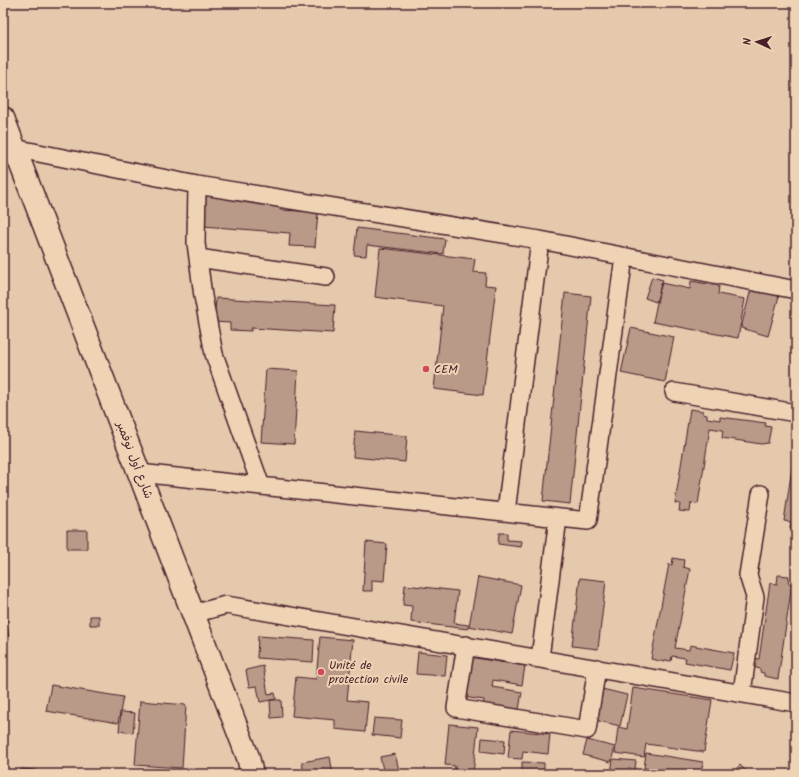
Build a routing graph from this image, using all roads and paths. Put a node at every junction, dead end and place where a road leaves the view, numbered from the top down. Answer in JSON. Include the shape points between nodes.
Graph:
{"nodes":[{"id":1,"x":3,"y":118,"type":"edge"},
{"id":2,"x":14,"y":148,"type":"junction"},
{"id":3,"x":197,"y":184,"type":"junction"},
{"id":4,"x":540,"y":240,"type":"junction"},
{"id":5,"x":624,"y":257,"type":"junction"},
{"id":6,"x":198,"y":258,"type":"junction"},
{"id":7,"x":326,"y":277,"type":"dead end"},
{"id":8,"x":796,"y":290,"type":"edge"},
{"id":9,"x":674,"y":392,"type":"dead end"},
{"id":10,"x":796,"y":413,"type":"edge"},
{"id":11,"x":139,"y":473,"type":"junction"},
{"id":12,"x":261,"y":486,"type":"junction"},
{"id":13,"x":761,"y":494,"type":"dead end"},
{"id":14,"x":506,"y":512,"type":"junction"},
{"id":15,"x":558,"y":518,"type":"junction"},
{"id":16,"x":193,"y":614,"type":"junction"},
{"id":17,"x":466,"y":645,"type":"junction"},
{"id":18,"x":540,"y":658,"type":"junction"},
{"id":19,"x":597,"y":668,"type":"junction"},
{"id":20,"x":742,"y":693,"type":"junction"},
{"id":21,"x":796,"y":703,"type":"edge"},
{"id":22,"x":252,"y":774,"type":"edge"}],
"edges":[{"from":1,"to":2,"type":"main road","name":"شارع أول نوفمبر"},
{"from":2,"to":3,"type":"street"},
{"from":2,"to":11,"type":"main road","name":"شارع أول نوفمبر"},
{"from":3,"to":4,"type":"street"},
{"from":3,"to":6,"type":"street"},
{"from":4,"to":5,"type":"street"},
{"from":4,"to":14,"type":"street"},
{"from":5,"to":8,"type":"street"},
{"from":5,"to":15,"type":"street","via":[[588,521]]},
{"from":6,"to":7,"type":"street"},
{"from":6,"to":12,"type":"street","via":[[214,354]]},
{"from":9,"to":10,"type":"street"},
{"from":11,"to":12,"type":"street"},
{"from":11,"to":16,"type":"main road","name":"شارع أول نوفمبر"},
{"from":12,"to":14,"type":"street"},
{"from":13,"to":20,"type":"street","via":[[748,576],[755,597]]},
{"from":14,"to":15,"type":"street"},
{"from":15,"to":18,"type":"street"},
{"from":16,"to":17,"type":"street","via":[[226,605]]},
{"from":16,"to":22,"type":"main road","name":"شارع أول نوفمبر","via":[[248,757]]},
{"from":17,"to":18,"type":"street"},
{"from":17,"to":19,"type":"street","via":[[456,708],[587,730]]},
{"from":18,"to":19,"type":"street"},
{"from":19,"to":20,"type":"street"},
{"from":20,"to":21,"type":"street"}]}
